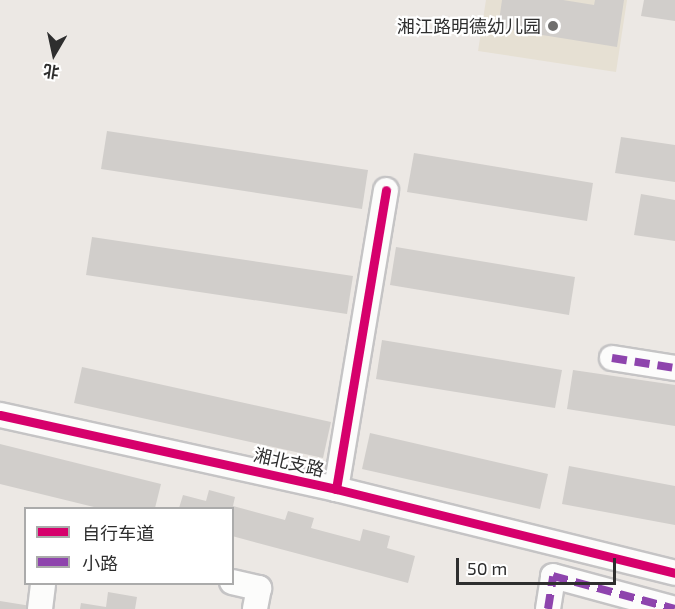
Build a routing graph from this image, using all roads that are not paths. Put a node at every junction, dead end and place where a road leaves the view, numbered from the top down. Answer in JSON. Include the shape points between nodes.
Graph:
{"nodes":[{"id":1,"x":386,"y":190,"type":"dead end"},
{"id":2,"x":612,"y":358,"type":"dead end"},
{"id":3,"x":675,"y":368,"type":"edge"},
{"id":4,"x":0,"y":415,"type":"edge"},
{"id":5,"x":336,"y":489,"type":"junction"},
{"id":6,"x":675,"y":573,"type":"edge"},
{"id":7,"x":234,"y":582,"type":"edge"},
{"id":8,"x":43,"y":585,"type":"edge"},
{"id":9,"x":40,"y":609,"type":"edge"},
{"id":10,"x":255,"y":609,"type":"edge"},
{"id":11,"x":548,"y":609,"type":"edge"},
{"id":12,"x":675,"y":609,"type":"edge"}],
"edges":[{"from":1,"to":5,"type":"street"},
{"from":2,"to":3,"type":"street"},
{"from":4,"to":5,"type":"street","name":"湘北支路"},
{"from":5,"to":6,"type":"street","name":"湘北支路"},
{"from":7,"to":10,"type":"street","via":[[259,588]]},
{"from":8,"to":9,"type":"street"},
{"from":11,"to":12,"type":"street","via":[[553,576]]}]}
